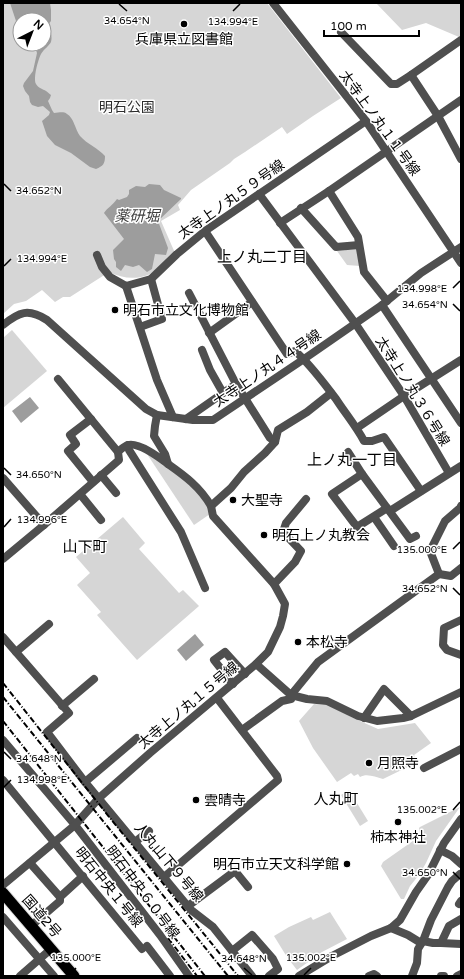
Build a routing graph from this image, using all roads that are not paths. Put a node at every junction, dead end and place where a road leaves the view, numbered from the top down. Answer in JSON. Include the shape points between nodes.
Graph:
{"nodes":[{"id":1,"x":273,"y":3,"type":"edge"},
{"id":2,"x":341,"y":32,"type":"dead end"},
{"id":3,"x":461,"y":40,"type":"edge"},
{"id":4,"x":411,"y":75,"type":"junction"},
{"id":5,"x":461,"y":100,"type":"edge"},
{"id":6,"x":438,"y":116,"type":"junction"},
{"id":7,"x":366,"y":121,"type":"junction"},
{"id":8,"x":386,"y":151,"type":"junction"},
{"id":9,"x":461,"y":159,"type":"edge"},
{"id":10,"x":330,"y":191,"type":"junction"},
{"id":11,"x":259,"y":194,"type":"junction"},
{"id":12,"x":301,"y":208,"type":"junction"},
{"id":13,"x":280,"y":223,"type":"junction"},
{"id":14,"x":205,"y":231,"type":"junction"},
{"id":15,"x":360,"y":245,"type":"junction"},
{"id":16,"x":461,"y":247,"type":"edge"},
{"id":17,"x":454,"y":252,"type":"junction"},
{"id":18,"x":97,"y":254,"type":"dead end"},
{"id":19,"x":461,"y":263,"type":"edge"},
{"id":20,"x":151,"y":279,"type":"junction"},
{"id":21,"x":126,"y":286,"type":"junction"},
{"id":22,"x":189,"y":293,"type":"dead end"},
{"id":23,"x":252,"y":302,"type":"junction"},
{"id":24,"x":384,"y":303,"type":"junction"},
{"id":25,"x":355,"y":323,"type":"junction"},
{"id":26,"x":3,"y":325,"type":"edge"},
{"id":27,"x":140,"y":327,"type":"junction"},
{"id":28,"x":209,"y":333,"type":"junction"},
{"id":29,"x":202,"y":350,"type":"dead end"},
{"id":30,"x":304,"y":359,"type":"junction"},
{"id":31,"x":461,"y":360,"type":"edge"},
{"id":32,"x":58,"y":379,"type":"dead end"},
{"id":33,"x":432,"y":379,"type":"junction"},
{"id":34,"x":236,"y":384,"type":"junction"},
{"id":35,"x":223,"y":393,"type":"junction"},
{"id":36,"x":331,"y":393,"type":"junction"},
{"id":37,"x":404,"y":396,"type":"junction"},
{"id":38,"x":244,"y":399,"type":"junction"},
{"id":39,"x":157,"y":415,"type":"junction"},
{"id":40,"x":173,"y":417,"type":"junction"},
{"id":41,"x":91,"y":419,"type":"junction"},
{"id":42,"x":186,"y":419,"type":"junction"},
{"id":43,"x":461,"y":424,"type":"edge"},
{"id":44,"x":357,"y":428,"type":"junction"},
{"id":45,"x":275,"y":442,"type":"junction"},
{"id":46,"x":128,"y":445,"type":"junction"},
{"id":47,"x":118,"y":452,"type":"junction"},
{"id":48,"x":348,"y":452,"type":"dead end"},
{"id":49,"x":168,"y":464,"type":"junction"},
{"id":50,"x":461,"y":466,"type":"edge"},
{"id":51,"x":449,"y":473,"type":"junction"},
{"id":52,"x":362,"y":474,"type":"junction"},
{"id":53,"x":101,"y":475,"type":"junction"},
{"id":54,"x":3,"y":478,"type":"edge"},
{"id":55,"x":93,"y":482,"type":"junction"},
{"id":56,"x":420,"y":491,"type":"junction"},
{"id":57,"x":116,"y":493,"type":"dead end"},
{"id":58,"x":80,"y":494,"type":"junction"},
{"id":59,"x":306,"y":499,"type":"dead end"},
{"id":60,"x":211,"y":506,"type":"junction"},
{"id":61,"x":461,"y":506,"type":"edge"},
{"id":62,"x":388,"y":509,"type":"junction"},
{"id":63,"x":374,"y":517,"type":"junction"},
{"id":64,"x":101,"y":520,"type":"dead end"},
{"id":65,"x":44,"y":525,"type":"junction"},
{"id":66,"x":416,"y":536,"type":"dead end"},
{"id":67,"x":394,"y":546,"type":"dead end"},
{"id":68,"x":3,"y":559,"type":"edge"},
{"id":69,"x":461,"y":568,"type":"edge"},
{"id":70,"x":439,"y":574,"type":"junction"},
{"id":71,"x":274,"y":584,"type":"junction"},
{"id":72,"x":205,"y":588,"type":"dead end"},
{"id":73,"x":461,"y":620,"type":"edge"},
{"id":74,"x":49,"y":624,"type":"dead end"},
{"id":75,"x":3,"y":637,"type":"edge"},
{"id":76,"x":16,"y":652,"type":"junction"},
{"id":77,"x":461,"y":655,"type":"edge"},
{"id":78,"x":256,"y":664,"type":"junction"},
{"id":79,"x":245,"y":674,"type":"junction"},
{"id":80,"x":94,"y":679,"type":"dead end"},
{"id":81,"x":233,"y":684,"type":"junction"},
{"id":82,"x":461,"y":692,"type":"edge"},
{"id":83,"x":291,"y":697,"type":"junction"},
{"id":84,"x":216,"y":698,"type":"junction"},
{"id":85,"x":62,"y":706,"type":"junction"},
{"id":86,"x":411,"y":716,"type":"junction"},
{"id":87,"x":364,"y":718,"type":"junction"},
{"id":88,"x":242,"y":730,"type":"junction"},
{"id":89,"x":138,"y":738,"type":"dead end"},
{"id":90,"x":3,"y":740,"type":"edge"},
{"id":91,"x":461,"y":749,"type":"edge"},
{"id":92,"x":424,"y":768,"type":"dead end"},
{"id":93,"x":3,"y":780,"type":"edge"},
{"id":94,"x":85,"y":782,"type":"junction"},
{"id":95,"x":99,"y":798,"type":"junction"},
{"id":96,"x":461,"y":819,"type":"edge"},
{"id":97,"x":75,"y":825,"type":"junction"},
{"id":98,"x":149,"y":831,"type":"dead end"},
{"id":99,"x":135,"y":842,"type":"junction"},
{"id":100,"x":54,"y":843,"type":"junction"},
{"id":101,"x":440,"y":850,"type":"junction"},
{"id":102,"x":30,"y":863,"type":"junction"},
{"id":103,"x":461,"y":864,"type":"edge"},
{"id":104,"x":460,"y":874,"type":"dead end"},
{"id":105,"x":83,"y":876,"type":"junction"},
{"id":106,"x":164,"y":877,"type":"junction"},
{"id":107,"x":3,"y":885,"type":"edge"},
{"id":108,"x":248,"y":887,"type":"dead end"},
{"id":109,"x":3,"y":893,"type":"edge"},
{"id":110,"x":60,"y":897,"type":"junction"},
{"id":111,"x":188,"y":906,"type":"junction"},
{"id":112,"x":3,"y":917,"type":"edge"},
{"id":113,"x":461,"y":919,"type":"edge"},
{"id":114,"x":31,"y":926,"type":"junction"},
{"id":115,"x":391,"y":928,"type":"junction"},
{"id":116,"x":422,"y":942,"type":"junction"},
{"id":117,"x":441,"y":943,"type":"junction"},
{"id":118,"x":461,"y":944,"type":"edge"},
{"id":119,"x":51,"y":949,"type":"junction"},
{"id":120,"x":232,"y":951,"type":"junction"},
{"id":121,"x":39,"y":959,"type":"junction"},
{"id":122,"x":461,"y":974,"type":"edge"},
{"id":123,"x":20,"y":976,"type":"edge"},
{"id":124,"x":54,"y":976,"type":"edge"},
{"id":125,"x":74,"y":976,"type":"edge"},
{"id":126,"x":170,"y":976,"type":"edge"},
{"id":127,"x":189,"y":976,"type":"edge"},
{"id":128,"x":252,"y":976,"type":"edge"},
{"id":129,"x":269,"y":976,"type":"edge"},
{"id":130,"x":299,"y":976,"type":"edge"},
{"id":131,"x":369,"y":976,"type":"edge"},
{"id":132,"x":377,"y":976,"type":"edge"},
{"id":133,"x":412,"y":976,"type":"edge"},
{"id":134,"x":457,"y":976,"type":"edge"}],
"edges":[{"from":1,"to":7,"type":"street","name":"太寺上ノ丸１１号線"},
{"from":2,"to":4,"type":"street","via":[[391,84],[396,84]]},
{"from":3,"to":4,"type":"street"},
{"from":4,"to":6,"type":"street"},
{"from":5,"to":6,"type":"street"},
{"from":6,"to":8,"type":"street"},
{"from":6,"to":9,"type":"street"},
{"from":7,"to":8,"type":"street","name":"太寺上ノ丸１１号線"},
{"from":7,"to":11,"type":"street","name":"太寺上ノ丸５９号線"},
{"from":8,"to":10,"type":"street"},
{"from":8,"to":17,"type":"street","name":"太寺上ノ丸１１号線"},
{"from":10,"to":12,"type":"street"},
{"from":10,"to":15,"type":"street","via":[[358,237]]},
{"from":11,"to":13,"type":"street","name":"太寺上ノ丸３６号線"},
{"from":11,"to":14,"type":"street","name":"太寺上ノ丸５９号線"},
{"from":12,"to":13,"type":"street"},
{"from":12,"to":15,"type":"street","via":[[336,248]]},
{"from":13,"to":25,"type":"street","name":"太寺上ノ丸３６号線"},
{"from":14,"to":20,"type":"street","name":"太寺上ノ丸５９号線"},
{"from":14,"to":23,"type":"street"},
{"from":15,"to":24,"type":"street","via":[[364,272]]},
{"from":16,"to":17,"type":"street","name":"太寺上ノ丸４４号線"},
{"from":17,"to":19,"type":"street","name":"太寺上ノ丸１１号線"},
{"from":17,"to":24,"type":"street","name":"太寺上ノ丸４４号線","via":[[421,273]]},
{"from":18,"to":21,"type":"street","via":[[102,267],[110,277]]},
{"from":20,"to":21,"type":"street","name":"太寺上ノ丸５９号線"},
{"from":20,"to":27,"type":"street","via":[[162,319]]},
{"from":21,"to":27,"type":"street"},
{"from":22,"to":28,"type":"street"},
{"from":23,"to":28,"type":"street"},
{"from":23,"to":30,"type":"street","via":[[287,354],[295,351]]},
{"from":24,"to":25,"type":"street","name":"太寺上ノ丸４４号線"},
{"from":24,"to":33,"type":"street"},
{"from":25,"to":30,"type":"street","name":"太寺上ノ丸４４号線"},
{"from":25,"to":37,"type":"street","name":"太寺上ノ丸３６号線"},
{"from":26,"to":39,"type":"street","name":"太寺上ノ丸４４号線","via":[[24,313],[39,315],[146,409]]},
{"from":27,"to":40,"type":"street","via":[[157,380]]},
{"from":28,"to":34,"type":"street"},
{"from":29,"to":35,"type":"street"},
{"from":30,"to":36,"type":"street"},
{"from":30,"to":38,"type":"street","name":"太寺上ノ丸４４号線"},
{"from":31,"to":33,"type":"street"},
{"from":32,"to":41,"type":"street"},
{"from":33,"to":37,"type":"street"},
{"from":33,"to":43,"type":"street"},
{"from":34,"to":35,"type":"street"},
{"from":34,"to":38,"type":"street"},
{"from":35,"to":42,"type":"street"},
{"from":36,"to":44,"type":"street"},
{"from":36,"to":45,"type":"street","via":[[278,430]]},
{"from":37,"to":44,"type":"street"},
{"from":37,"to":51,"type":"street","name":"太寺上ノ丸３６号線"},
{"from":38,"to":42,"type":"street","name":"太寺上ノ丸４４号線","via":[[213,420]]},
{"from":38,"to":45,"type":"street"},
{"from":39,"to":40,"type":"street","name":"太寺上ノ丸４４号線"},
{"from":39,"to":49,"type":"street","via":[[154,436]]},
{"from":40,"to":42,"type":"street","name":"太寺上ノ丸４４号線"},
{"from":41,"to":47,"type":"street"},
{"from":41,"to":55,"type":"street","via":[[70,435],[76,444],[68,451]]},
{"from":44,"to":56,"type":"street","via":[[364,441],[384,437]]},
{"from":45,"to":60,"type":"street"},
{"from":46,"to":47,"type":"street"},
{"from":46,"to":49,"type":"street","via":[[134,444],[143,448]]},
{"from":46,"to":72,"type":"street","via":[[181,532]]},
{"from":47,"to":53,"type":"street","via":[[119,460]]},
{"from":48,"to":52,"type":"street"},
{"from":49,"to":60,"type":"street","via":[[189,479]]},
{"from":50,"to":51,"type":"street"},
{"from":51,"to":56,"type":"street"},
{"from":52,"to":62,"type":"street"},
{"from":52,"to":63,"type":"street","via":[[332,494],[357,527]]},
{"from":53,"to":55,"type":"street"},
{"from":53,"to":57,"type":"street"},
{"from":54,"to":65,"type":"street"},
{"from":55,"to":58,"type":"street"},
{"from":56,"to":62,"type":"street"},
{"from":58,"to":64,"type":"street"},
{"from":58,"to":65,"type":"street"},
{"from":59,"to":71,"type":"street","via":[[286,523],[283,532],[301,550],[295,562]]},
{"from":60,"to":71,"type":"street","via":[[213,516]]},
{"from":61,"to":70,"type":"street","via":[[445,522],[430,551]]},
{"from":62,"to":63,"type":"street"},
{"from":62,"to":66,"type":"street","via":[[410,539]]},
{"from":63,"to":67,"type":"street"},
{"from":65,"to":68,"type":"street"},
{"from":69,"to":70,"type":"street","via":[[451,576]]},
{"from":70,"to":83,"type":"street","via":[[318,662]]},
{"from":71,"to":78,"type":"street","via":[[285,604],[283,616],[268,652]]},
{"from":73,"to":77,"type":"street","via":[[444,628],[443,645],[447,650]]},
{"from":74,"to":76,"type":"street"},
{"from":75,"to":76,"type":"street"},
{"from":76,"to":85,"type":"street"},
{"from":78,"to":79,"type":"street","name":"太寺上ノ丸１５号線"},
{"from":78,"to":83,"type":"street","name":"太寺上ノ丸１５号線"},
{"from":79,"to":81,"type":"street","name":"太寺上ノ丸１５号線"},
{"from":79,"to":81,"type":"street","via":[[225,652],[214,660]]},
{"from":80,"to":85,"type":"street"},
{"from":81,"to":84,"type":"street","name":"太寺上ノ丸１５号線"},
{"from":82,"to":86,"type":"street","name":"太寺上ノ丸１５号線"},
{"from":83,"to":87,"type":"street","name":"太寺上ノ丸１５号線","via":[[327,701]]},
{"from":83,"to":88,"type":"street"},
{"from":84,"to":88,"type":"street"},
{"from":84,"to":95,"type":"street","name":"太寺上ノ丸１５号線"},
{"from":85,"to":94,"type":"street","name":"人丸山下９号線","via":[[69,714],[48,732]]},
{"from":86,"to":87,"type":"street","name":"太寺上ノ丸１５号線","via":[[377,721]]},
{"from":86,"to":87,"type":"street","via":[[384,689]]},
{"from":88,"to":106,"type":"street","via":[[278,780]]},
{"from":89,"to":94,"type":"street"},
{"from":90,"to":97,"type":"street","name":"明石中央６０号線"},
{"from":91,"to":92,"type":"street"},
{"from":93,"to":100,"type":"street","name":"明石中央１号線"},
{"from":94,"to":95,"type":"street","name":"人丸山下９号線"},
{"from":95,"to":97,"type":"street","name":"太寺上ノ丸１５号線"},
{"from":95,"to":99,"type":"street","name":"人丸山下９号線"},
{"from":96,"to":101,"type":"street"},
{"from":97,"to":100,"type":"street","name":"太寺上ノ丸１５号線"},
{"from":97,"to":127,"type":"street","name":"明石中央６０号線"},
{"from":98,"to":99,"type":"street"},
{"from":99,"to":106,"type":"street","name":"人丸山下９号線"},
{"from":100,"to":102,"type":"street","name":"太寺上ノ丸１５号線"},
{"from":100,"to":105,"type":"street","name":"明石中央１号線"},
{"from":101,"to":103,"type":"street"},
{"from":101,"to":115,"type":"street","via":[[400,920]]},
{"from":102,"to":107,"type":"street","name":"太寺上ノ丸１５号線"},
{"from":102,"to":110,"type":"street"},
{"from":104,"to":116,"type":"street","via":[[448,887]]},
{"from":105,"to":110,"type":"street"},
{"from":105,"to":126,"type":"street","name":"明石中央１号線"},
{"from":106,"to":111,"type":"street","name":"人丸山下９号線"},
{"from":108,"to":111,"type":"street","via":[[235,871]]},
{"from":109,"to":114,"type":"highway","name":"国道2号"},
{"from":110,"to":114,"type":"street","via":[[60,901]]},
{"from":111,"to":120,"type":"street","name":"人丸山下９号線","via":[[213,927]]},
{"from":112,"to":121,"type":"street"},
{"from":113,"to":117,"type":"street","via":[[448,926]]},
{"from":114,"to":119,"type":"highway","name":"国道2号"},
{"from":115,"to":116,"type":"street"},
{"from":115,"to":130,"type":"street","via":[[332,956]]},
{"from":116,"to":117,"type":"street"},
{"from":116,"to":133,"type":"street"},
{"from":117,"to":118,"type":"street"},
{"from":119,"to":121,"type":"street"},
{"from":119,"to":125,"type":"highway","name":"国道2号"},
{"from":120,"to":128,"type":"street","name":"人丸山下９号線"},
{"from":120,"to":129,"type":"street","via":[[252,935],[273,959],[278,969]]},
{"from":121,"to":123,"type":"street"},
{"from":121,"to":124,"type":"street"},
{"from":122,"to":134,"type":"street"},
{"from":131,"to":132,"type":"street"}]}
